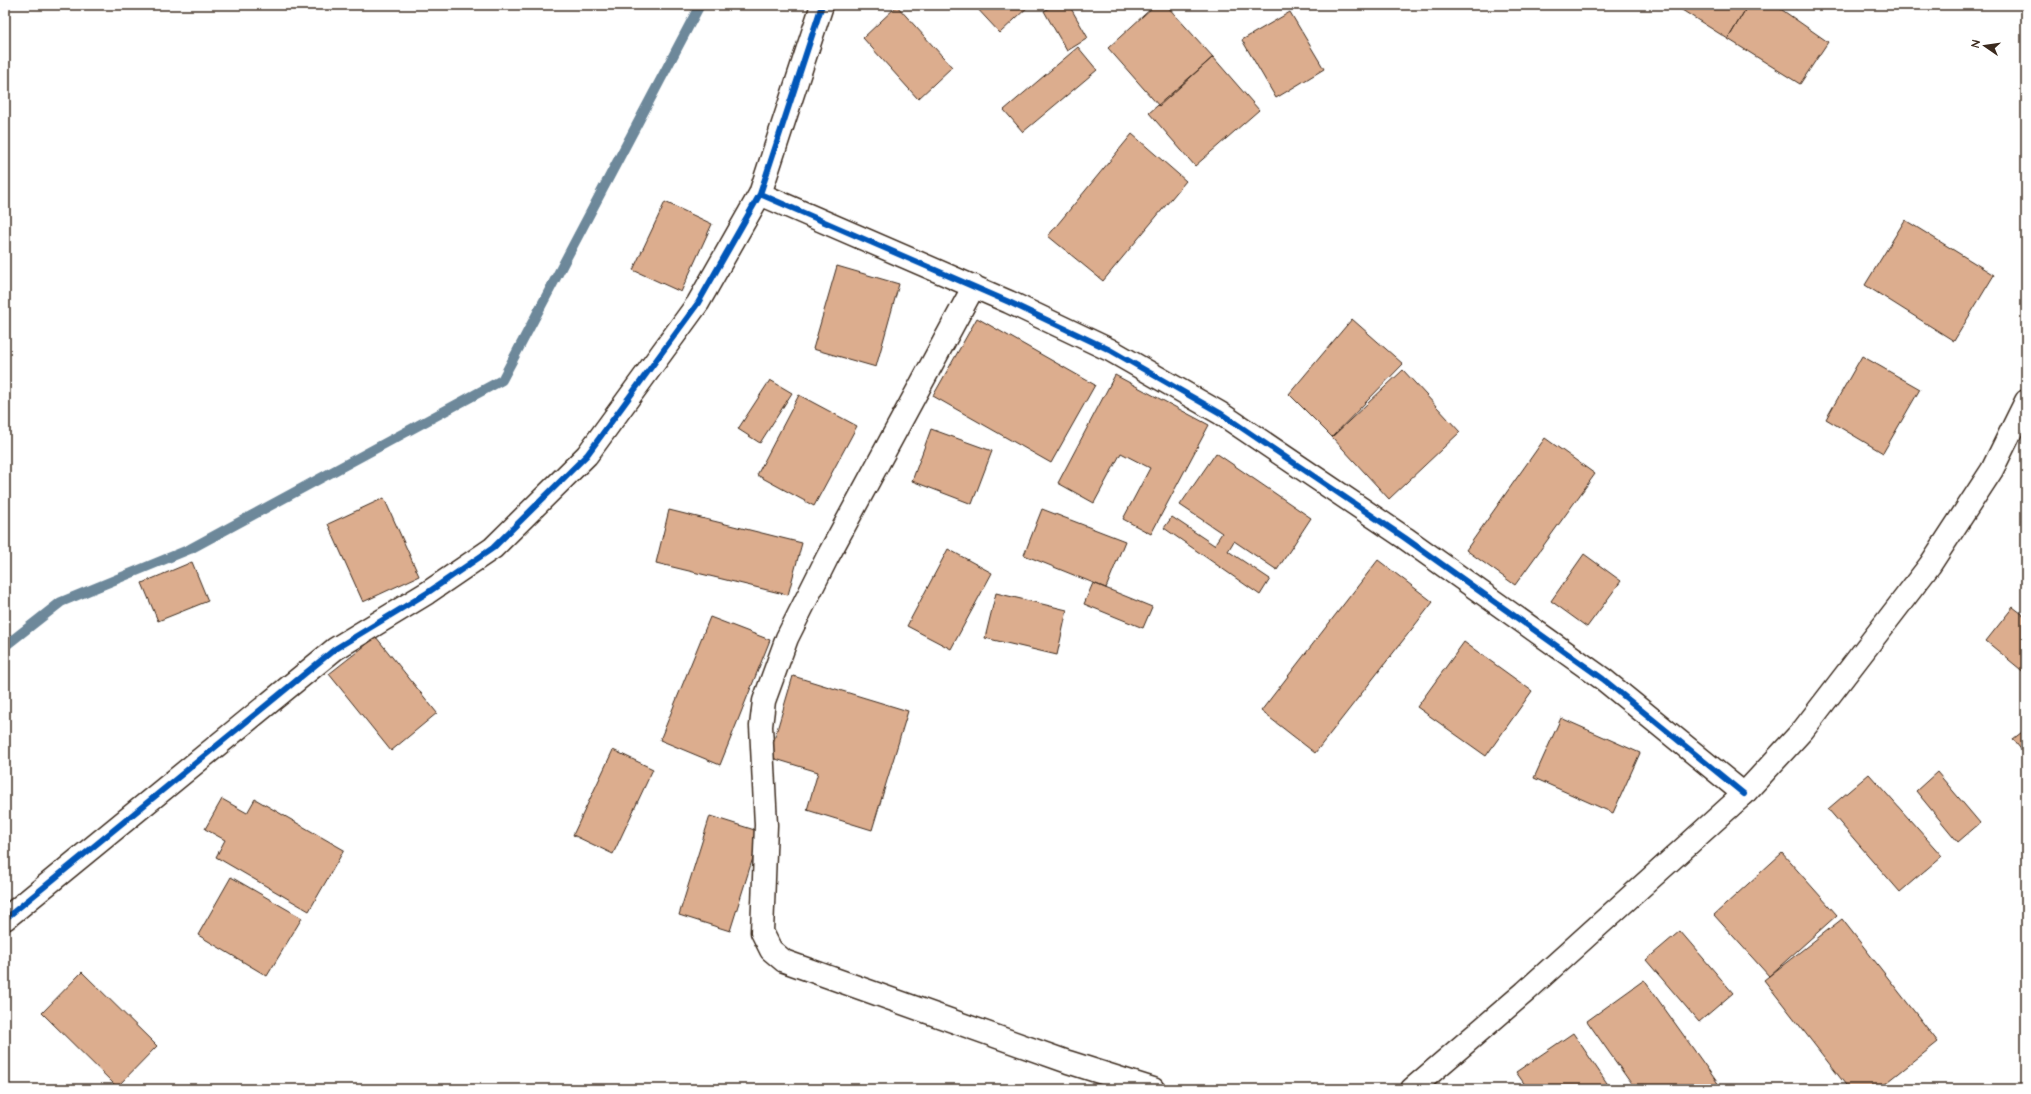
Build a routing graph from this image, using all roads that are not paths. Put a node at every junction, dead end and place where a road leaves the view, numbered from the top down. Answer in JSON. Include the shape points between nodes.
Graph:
{"nodes":[{"id":1,"x":822,"y":5,"type":"edge"},
{"id":2,"x":760,"y":194,"type":"junction"},
{"id":3,"x":974,"y":286,"type":"junction"},
{"id":4,"x":2026,"y":401,"type":"edge"},
{"id":5,"x":1744,"y":794,"type":"junction"},
{"id":6,"x":5,"y":919,"type":"edge"},
{"id":7,"x":1154,"y":1089,"type":"edge"},
{"id":8,"x":1412,"y":1089,"type":"edge"}],
"edges":[{"from":1,"to":2,"type":"street"},
{"from":2,"to":3,"type":"street"},
{"from":2,"to":6,"type":"street","via":[[698,303],[587,455],[493,548],[427,593],[334,649]]},
{"from":3,"to":5,"type":"street","via":[[1110,350],[1220,414],[1405,538],[1603,679]]},
{"from":3,"to":7,"type":"street","via":[[820,571],[787,638],[764,700],[761,726],[766,825],[762,932],[771,950],[784,961],[1068,1062]]},
{"from":4,"to":5,"type":"street","via":[[1992,470],[1930,565],[1803,730]]},
{"from":5,"to":8,"type":"street","via":[[1526,992]]}]}
